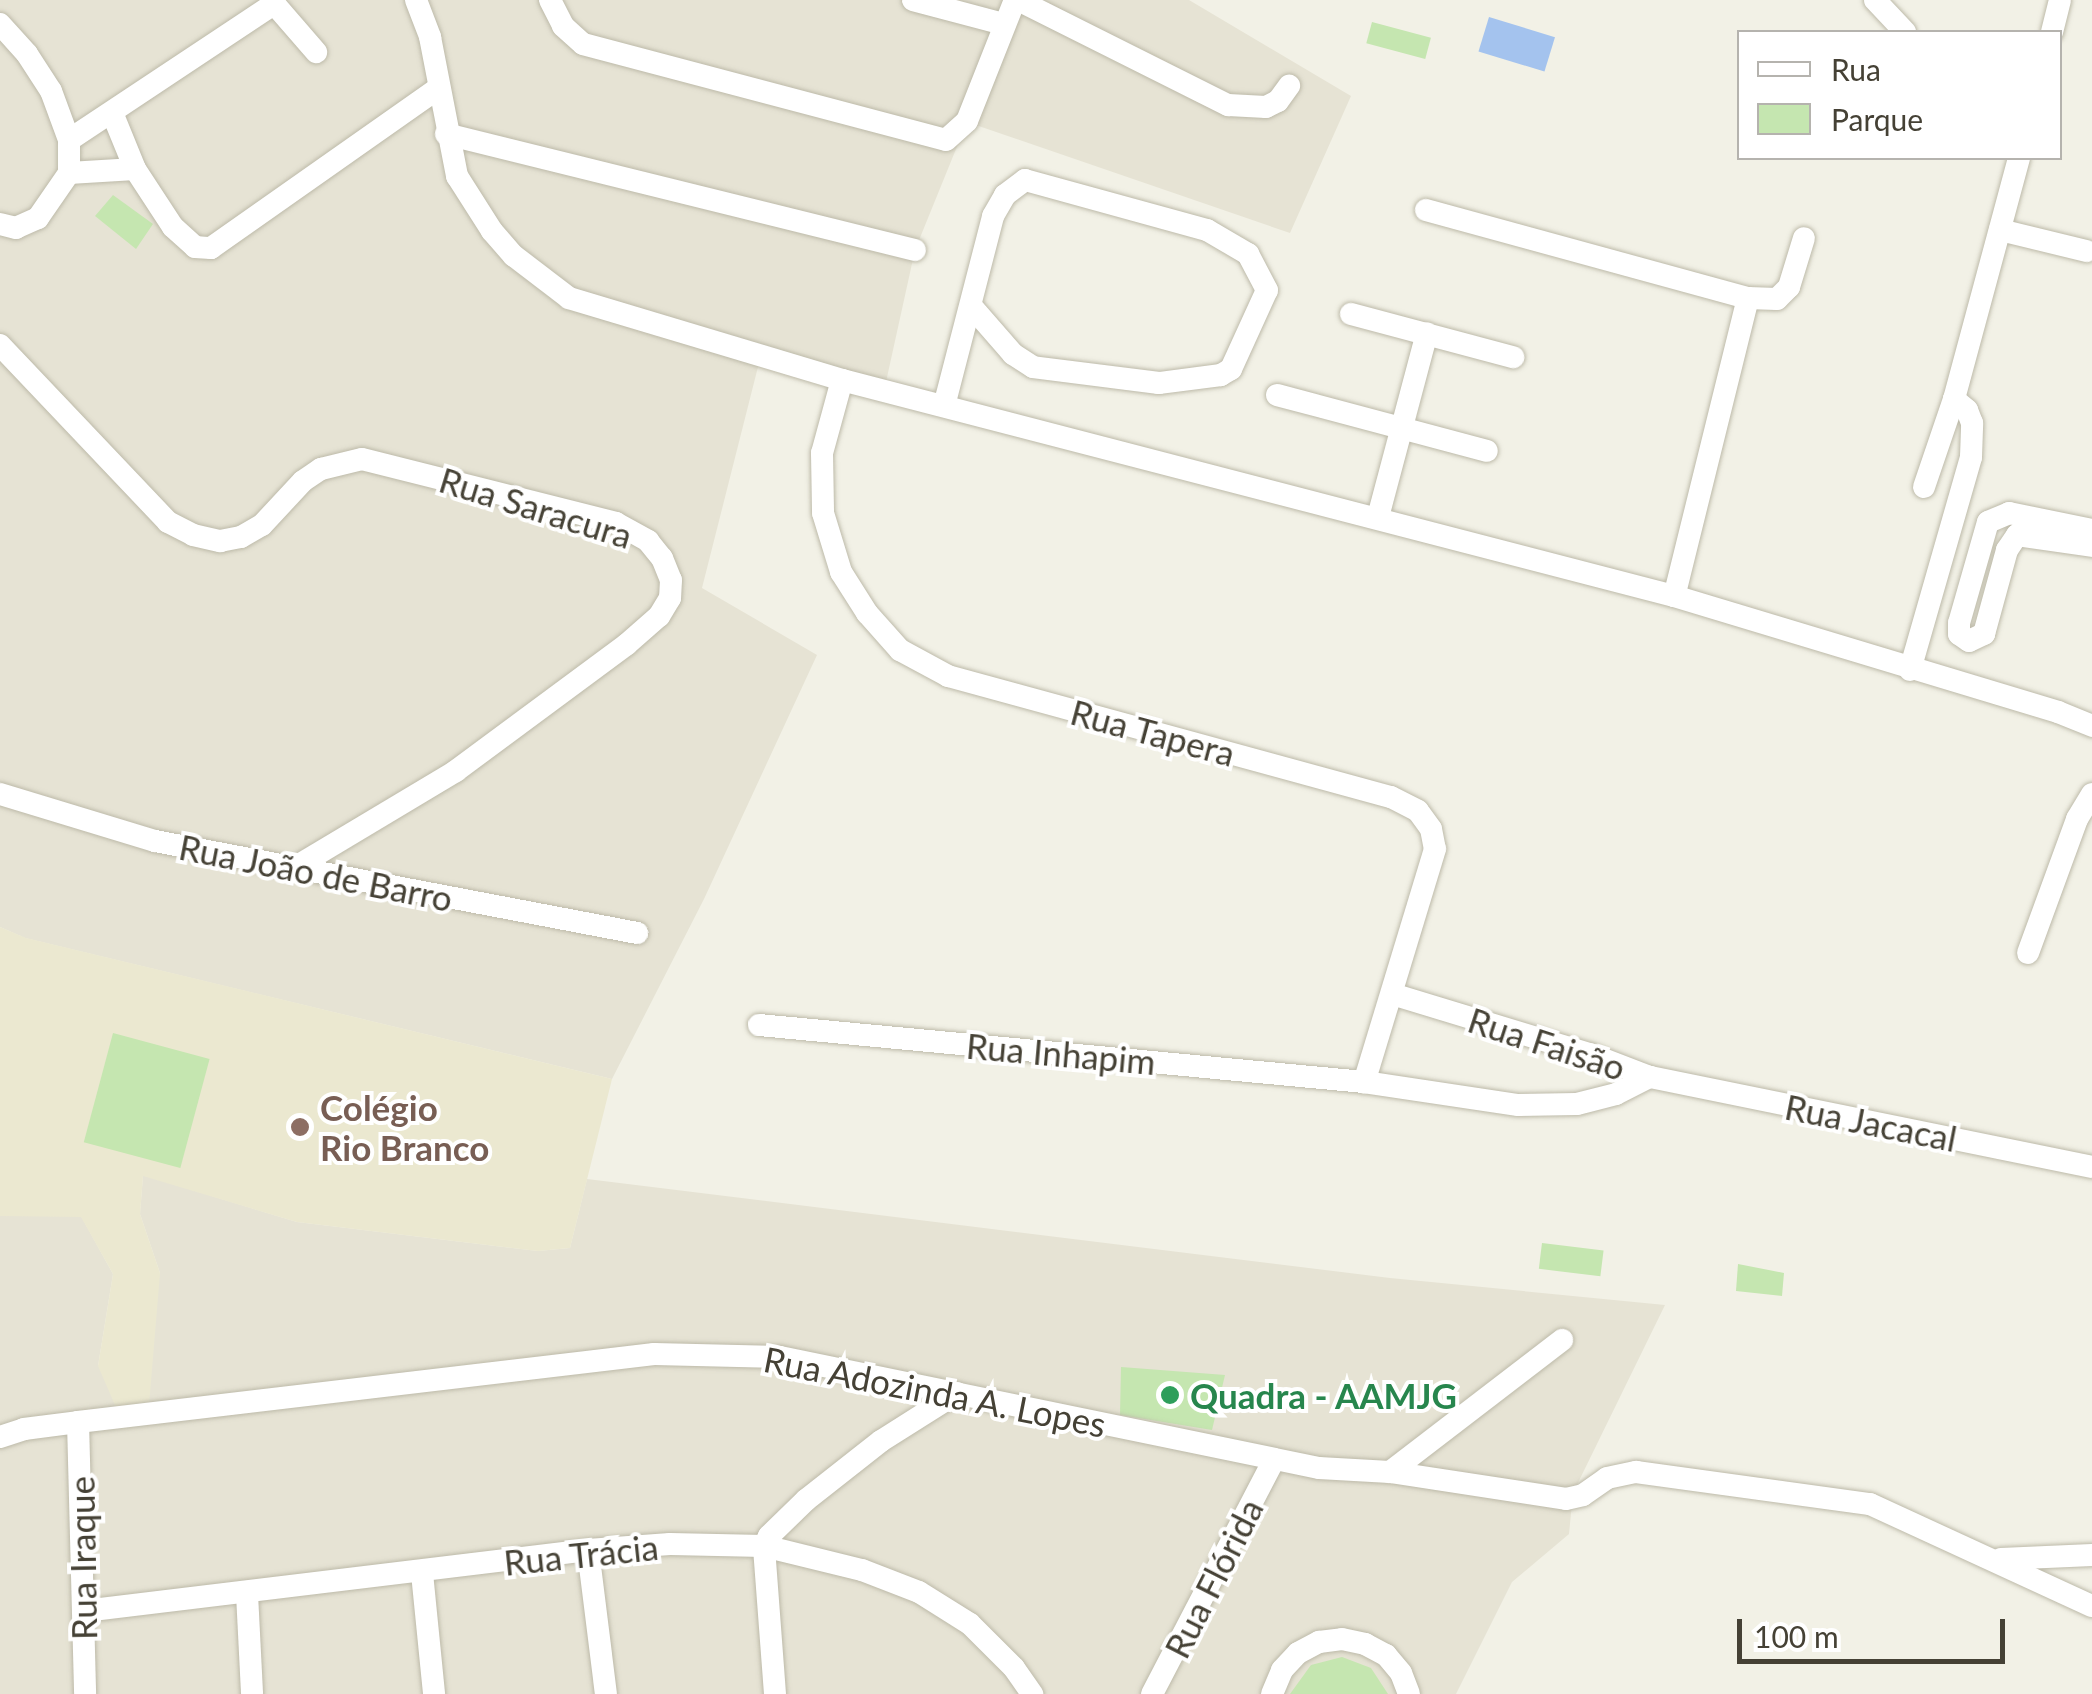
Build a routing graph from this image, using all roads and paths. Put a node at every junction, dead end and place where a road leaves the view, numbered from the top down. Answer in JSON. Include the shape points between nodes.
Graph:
{"nodes":[{"id":1,"x":416,"y":0,"type":"edge"},
{"id":2,"x":550,"y":0,"type":"edge"},
{"id":3,"x":913,"y":0,"type":"edge"},
{"id":4,"x":1016,"y":0,"type":"edge"},
{"id":5,"x":1875,"y":0,"type":"edge"},
{"id":6,"x":2060,"y":0,"type":"edge"},
{"id":7,"x":273,"y":2,"type":"edge"},
{"id":8,"x":0,"y":24,"type":"edge"},
{"id":9,"x":1004,"y":24,"type":"junction"},
{"id":10,"x":1903,"y":30,"type":"edge"},
{"id":11,"x":2052,"y":30,"type":"edge"},
{"id":12,"x":316,"y":52,"type":"dead end"},
{"id":13,"x":1289,"y":86,"type":"dead end"},
{"id":14,"x":440,"y":88,"type":"junction"},
{"id":15,"x":112,"y":114,"type":"junction"},
{"id":16,"x":446,"y":134,"type":"junction"},
{"id":17,"x":69,"y":140,"type":"junction"},
{"id":18,"x":2018,"y":160,"type":"edge"},
{"id":19,"x":136,"y":169,"type":"junction"},
{"id":20,"x":69,"y":173,"type":"junction"},
{"id":21,"x":1426,"y":210,"type":"dead end"},
{"id":22,"x":0,"y":224,"type":"edge"},
{"id":23,"x":2000,"y":230,"type":"junction"},
{"id":24,"x":1804,"y":238,"type":"dead end"},
{"id":25,"x":915,"y":250,"type":"dead end"},
{"id":26,"x":2086,"y":250,"type":"dead end"},
{"id":27,"x":1748,"y":298,"type":"junction"},
{"id":28,"x":972,"y":308,"type":"junction"},
{"id":29,"x":1351,"y":314,"type":"dead end"},
{"id":30,"x":1426,"y":333,"type":"junction"},
{"id":31,"x":0,"y":345,"type":"edge"},
{"id":32,"x":1512,"y":357,"type":"dead end"},
{"id":33,"x":842,"y":380,"type":"junction"},
{"id":34,"x":1277,"y":394,"type":"dead end"},
{"id":35,"x":1954,"y":399,"type":"junction"},
{"id":36,"x":944,"y":406,"type":"junction"},
{"id":37,"x":1399,"y":428,"type":"junction"},
{"id":38,"x":1487,"y":451,"type":"dead end"},
{"id":39,"x":1924,"y":488,"type":"dead end"},
{"id":40,"x":1378,"y":517,"type":"junction"},
{"id":41,"x":2092,"y":530,"type":"edge"},
{"id":42,"x":2092,"y":546,"type":"edge"},
{"id":43,"x":1674,"y":596,"type":"junction"},
{"id":44,"x":1962,"y":612,"type":"junction"},
{"id":45,"x":1990,"y":618,"type":"junction"},
{"id":46,"x":1969,"y":641,"type":"junction"},
{"id":47,"x":1910,"y":670,"type":"junction"},
{"id":48,"x":1956,"y":682,"type":"junction"},
{"id":49,"x":2092,"y":726,"type":"edge"},
{"id":50,"x":0,"y":794,"type":"edge"},
{"id":51,"x":2092,"y":794,"type":"edge"},
{"id":52,"x":292,"y":869,"type":"junction"},
{"id":53,"x":637,"y":933,"type":"dead end"},
{"id":54,"x":2028,"y":953,"type":"dead end"},
{"id":55,"x":1392,"y":994,"type":"junction"},
{"id":56,"x":759,"y":1025,"type":"dead end"},
{"id":57,"x":1650,"y":1077,"type":"junction"},
{"id":58,"x":1364,"y":1082,"type":"junction"},
{"id":59,"x":2092,"y":1167,"type":"edge"},
{"id":60,"x":1562,"y":1340,"type":"dead end"},
{"id":61,"x":957,"y":1393,"type":"junction"},
{"id":62,"x":78,"y":1422,"type":"junction"},
{"id":63,"x":0,"y":1437,"type":"edge"},
{"id":64,"x":1273,"y":1462,"type":"junction"},
{"id":65,"x":1390,"y":1472,"type":"junction"},
{"id":66,"x":764,"y":1546,"type":"junction"},
{"id":67,"x":588,"y":1550,"type":"junction"},
{"id":68,"x":2092,"y":1555,"type":"edge"},
{"id":69,"x":1996,"y":1559,"type":"junction"},
{"id":70,"x":422,"y":1573,"type":"junction"},
{"id":71,"x":247,"y":1594,"type":"junction"},
{"id":72,"x":2092,"y":1606,"type":"edge"},
{"id":73,"x":84,"y":1611,"type":"junction"},
{"id":74,"x":84,"y":1694,"type":"edge"},
{"id":75,"x":252,"y":1694,"type":"edge"},
{"id":76,"x":434,"y":1694,"type":"edge"},
{"id":77,"x":606,"y":1694,"type":"edge"},
{"id":78,"x":775,"y":1694,"type":"edge"},
{"id":79,"x":1032,"y":1694,"type":"edge"},
{"id":80,"x":1152,"y":1694,"type":"edge"},
{"id":81,"x":1272,"y":1694,"type":"edge"},
{"id":82,"x":1409,"y":1694,"type":"edge"}],
"edges":[{"from":1,"to":14,"type":"street"},
{"from":2,"to":9,"type":"street","via":[[563,26],[583,44],[937,140],[967,122]]},
{"from":3,"to":9,"type":"street"},
{"from":4,"to":9,"type":"street"},
{"from":4,"to":13,"type":"street","via":[[1228,105],[1266,107]]},
{"from":5,"to":10,"type":"street"},
{"from":6,"to":11,"type":"street"},
{"from":7,"to":12,"type":"street"},
{"from":7,"to":15,"type":"street"},
{"from":8,"to":17,"type":"street","via":[[51,91]]},
{"from":14,"to":16,"type":"street"},
{"from":14,"to":19,"type":"street","via":[[211,248],[182,237]]},
{"from":15,"to":17,"type":"street"},
{"from":15,"to":19,"type":"street"},
{"from":16,"to":25,"type":"street"},
{"from":16,"to":33,"type":"street","via":[[457,176],[492,231],[569,298]]},
{"from":17,"to":20,"type":"street"},
{"from":18,"to":23,"type":"street"},
{"from":19,"to":20,"type":"street"},
{"from":20,"to":22,"type":"street","via":[[38,218],[16,228]]},
{"from":21,"to":27,"type":"street"},
{"from":23,"to":26,"type":"street"},
{"from":23,"to":35,"type":"street"},
{"from":24,"to":27,"type":"street","via":[[1789,287],[1777,299]]},
{"from":27,"to":43,"type":"street"},
{"from":28,"to":28,"type":"street","via":[[1033,367],[1159,383],[1222,375],[1231,368],[1267,290],[1248,254],[1207,230],[1026,180],[1005,196],[994,216]]},
{"from":28,"to":36,"type":"street"},
{"from":29,"to":30,"type":"street"},
{"from":30,"to":32,"type":"street"},
{"from":30,"to":37,"type":"street"},
{"from":31,"to":52,"type":"street","name":"Rua Saracura","via":[[168,522],[194,535],[241,538],[321,469],[362,459],[616,523],[648,541],[662,558],[670,598],[626,646],[456,772]]},
{"from":33,"to":36,"type":"street"},
{"from":33,"to":55,"type":"street","name":"Rua Tapera","via":[[822,453],[823,513],[842,572],[900,650],[948,676],[1391,796],[1418,811],[1435,849]]},
{"from":34,"to":37,"type":"street"},
{"from":35,"to":39,"type":"street"},
{"from":35,"to":47,"type":"street","via":[[1972,423],[1971,457]]},
{"from":36,"to":40,"type":"street"},
{"from":37,"to":38,"type":"street"},
{"from":37,"to":40,"type":"street"},
{"from":40,"to":43,"type":"street"},
{"from":41,"to":44,"type":"street","via":[[2010,513],[1993,518],[1981,536]]},
{"from":42,"to":45,"type":"street","via":[[2017,535],[2006,550]]},
{"from":43,"to":47,"type":"street"},
{"from":44,"to":45,"type":"street"},
{"from":44,"to":46,"type":"street","via":[[1959,634]]},
{"from":45,"to":46,"type":"street","via":[[1984,634]]},
{"from":46,"to":48,"type":"street"},
{"from":47,"to":48,"type":"street"},
{"from":48,"to":49,"type":"street"},
{"from":50,"to":52,"type":"street","name":"Rua João de Barro","via":[[155,840]]},
{"from":51,"to":54,"type":"street"},
{"from":52,"to":53,"type":"street","name":"Rua João de Barro"},
{"from":55,"to":57,"type":"street","name":"Rua Faisão"},
{"from":55,"to":58,"type":"street","name":"Rua Tapera"},
{"from":56,"to":58,"type":"street","name":"Rua Inhapim"},
{"from":57,"to":58,"type":"street","name":"Rua Faisão","via":[[1616,1094],[1548,1106]]},
{"from":57,"to":59,"type":"street","name":"Rua Jacacal"},
{"from":60,"to":65,"type":"street"},
{"from":61,"to":62,"type":"street","name":"Rua Adozinda A. Lopes","via":[[780,1356],[654,1354]]},
{"from":61,"to":64,"type":"street","name":"Rua Adozinda A. Lopes"},
{"from":61,"to":66,"type":"street","via":[[881,1440],[777,1526]]},
{"from":62,"to":63,"type":"street","name":"Rua Adozinda A. Lopes"},
{"from":62,"to":73,"type":"street","name":"Rua Iraque"},
{"from":64,"to":65,"type":"street","name":"Rua Adozinda A. Lopes"},
{"from":64,"to":80,"type":"street","name":"Rua Flórida"},
{"from":65,"to":69,"type":"street","name":"Rua Adozinda A. Lopes","via":[[1566,1499],[1606,1478],[1636,1472],[1732,1483],[1870,1504]]},
{"from":66,"to":67,"type":"street","name":"Rua Trácia"},
{"from":66,"to":78,"type":"street"},
{"from":66,"to":79,"type":"street","name":"Rua Trácia","via":[[920,1592],[996,1648]]},
{"from":67,"to":70,"type":"street","name":"Rua Trácia"},
{"from":67,"to":77,"type":"street"},
{"from":68,"to":69,"type":"street"},
{"from":69,"to":72,"type":"street","name":"Rua Adozinda A. Lopes"},
{"from":70,"to":71,"type":"street","name":"Rua Trácia"},
{"from":70,"to":76,"type":"street"},
{"from":71,"to":73,"type":"street","name":"Rua Trácia"},
{"from":71,"to":75,"type":"street"},
{"from":73,"to":74,"type":"street","name":"Rua Iraque"},
{"from":81,"to":82,"type":"street","via":[[1298,1653],[1342,1639],[1386,1656]]}]}
